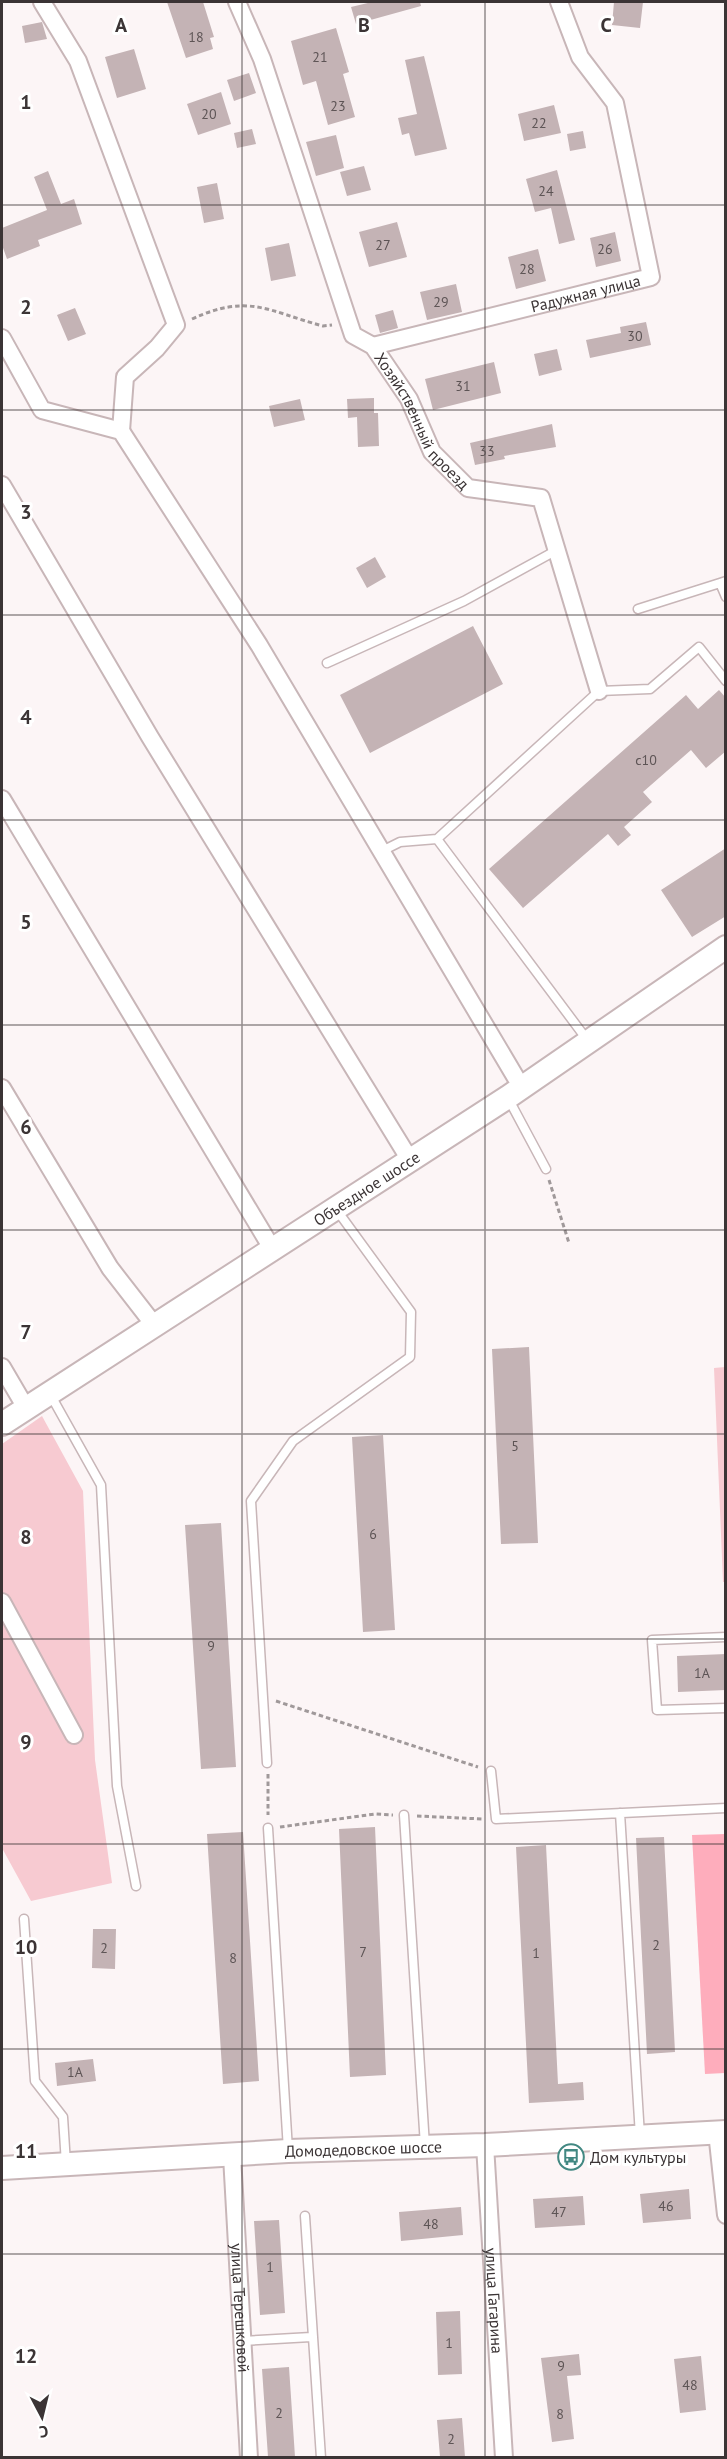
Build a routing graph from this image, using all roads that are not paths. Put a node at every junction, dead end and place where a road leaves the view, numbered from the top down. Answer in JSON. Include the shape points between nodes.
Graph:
{"nodes":[{"id":1,"x":42,"y":2,"type":"edge"},
{"id":2,"x":237,"y":2,"type":"edge"},
{"id":3,"x":559,"y":2,"type":"edge"},
{"id":4,"x":2,"y":338,"type":"edge"},
{"id":5,"x":373,"y":346,"type":"junction"},
{"id":6,"x":121,"y":431,"type":"junction"},
{"id":7,"x":2,"y":484,"type":"edge"},
{"id":8,"x":557,"y":550,"type":"junction"},
{"id":9,"x":723,"y":582,"type":"edge"},
{"id":10,"x":726,"y":597,"type":"edge"},
{"id":11,"x":638,"y":609,"type":"dead end"},
{"id":12,"x":327,"y":663,"type":"dead end"},
{"id":13,"x":726,"y":681,"type":"edge"},
{"id":14,"x":599,"y":691,"type":"junction"},
{"id":15,"x":2,"y":799,"type":"edge"},
{"id":16,"x":437,"y":839,"type":"junction"},
{"id":17,"x":382,"y":851,"type":"junction"},
{"id":18,"x":726,"y":947,"type":"edge"},
{"id":19,"x":589,"y":1042,"type":"junction"},
{"id":20,"x":2,"y":1088,"type":"edge"},
{"id":21,"x":515,"y":1093,"type":"junction"},
{"id":22,"x":410,"y":1160,"type":"junction"},
{"id":23,"x":546,"y":1170,"type":"road end"},
{"id":24,"x":336,"y":1208,"type":"junction"},
{"id":25,"x":273,"y":1250,"type":"junction"},
{"id":26,"x":154,"y":1326,"type":"junction"},
{"id":27,"x":2,"y":1367,"type":"edge"},
{"id":28,"x":50,"y":1393,"type":"junction"},
{"id":29,"x":26,"y":1408,"type":"junction"},
{"id":30,"x":2,"y":1424,"type":"edge"},
{"id":31,"x":2,"y":1602,"type":"edge"},
{"id":32,"x":726,"y":1636,"type":"edge"},
{"id":33,"x":726,"y":1708,"type":"edge"},
{"id":34,"x":74,"y":1735,"type":"dead end"},
{"id":35,"x":267,"y":1763,"type":"road end"},
{"id":36,"x":491,"y":1771,"type":"road end"},
{"id":37,"x":726,"y":1808,"type":"edge"},
{"id":38,"x":620,"y":1813,"type":"junction"},
{"id":39,"x":404,"y":1815,"type":"road end"},
{"id":40,"x":268,"y":1828,"type":"road end"},
{"id":41,"x":136,"y":1886,"type":"dead end"},
{"id":42,"x":24,"y":1919,"type":"dead end"},
{"id":43,"x":721,"y":2132,"type":"edge"},
{"id":44,"x":640,"y":2137,"type":"junction"},
{"id":45,"x":485,"y":2145,"type":"junction"},
{"id":46,"x":425,"y":2147,"type":"junction"},
{"id":47,"x":288,"y":2151,"type":"junction"},
{"id":48,"x":232,"y":2156,"type":"junction"},
{"id":49,"x":66,"y":2165,"type":"junction"},
{"id":50,"x":2,"y":2168,"type":"edge"},
{"id":51,"x":726,"y":2215,"type":"edge"},
{"id":52,"x":305,"y":2216,"type":"dead end"},
{"id":53,"x":311,"y":2337,"type":"junction"},
{"id":54,"x":243,"y":2342,"type":"junction"},
{"id":55,"x":249,"y":2457,"type":"edge"},
{"id":56,"x":321,"y":2457,"type":"edge"},
{"id":57,"x":504,"y":2457,"type":"edge"}],
"edges":[{"from":1,"to":6,"type":"street","via":[[78,61],[176,326],[125,377]]},
{"from":2,"to":5,"type":"street","name":"Хозяйственный проезд","via":[[262,59],[353,335]]},
{"from":3,"to":5,"type":"street","name":"Радужная улица","via":[[580,57],[615,103],[651,277]]},
{"from":4,"to":6,"type":"street","via":[[42,410]]},
{"from":5,"to":8,"type":"street","name":"Хозяйственный проезд","via":[[410,399],[432,452],[468,488],[542,498]]},
{"from":6,"to":17,"type":"street","via":[[259,645]]},
{"from":7,"to":22,"type":"street","via":[[150,737]]},
{"from":8,"to":12,"type":"lane","via":[[464,601]]},
{"from":8,"to":14,"type":"street","name":"Хозяйственный проезд"},
{"from":9,"to":10,"type":"lane"},
{"from":9,"to":11,"type":"lane"},
{"from":13,"to":14,"type":"lane","via":[[699,647],[650,689]]},
{"from":14,"to":16,"type":"lane"},
{"from":15,"to":25,"type":"street"},
{"from":16,"to":17,"type":"lane","via":[[400,842]]},
{"from":16,"to":19,"type":"lane"},
{"from":17,"to":21,"type":"street"},
{"from":18,"to":19,"type":"main road","name":"Объездное шоссе"},
{"from":19,"to":21,"type":"main road","name":"Объездное шоссе"},
{"from":20,"to":26,"type":"street","via":[[110,1268]]},
{"from":21,"to":22,"type":"main road","name":"Объездное шоссе"},
{"from":21,"to":23,"type":"lane"},
{"from":22,"to":24,"type":"main road","name":"Объездное шоссе"},
{"from":24,"to":25,"type":"main road","name":"Объездное шоссе"},
{"from":24,"to":35,"type":"lane","via":[[411,1312],[410,1357],[293,1441],[251,1501]]},
{"from":25,"to":26,"type":"main road","name":"Объездное шоссе"},
{"from":26,"to":28,"type":"main road","name":"Объездное шоссе"},
{"from":27,"to":29,"type":"street"},
{"from":28,"to":29,"type":"main road","name":"Объездное шоссе"},
{"from":28,"to":41,"type":"lane","via":[[101,1485],[117,1786]]},
{"from":29,"to":30,"type":"main road","name":"Объездное шоссе"},
{"from":31,"to":34,"type":"street"},
{"from":32,"to":33,"type":"lane","via":[[652,1640],[657,1710]]},
{"from":36,"to":38,"type":"lane","via":[[496,1819]]},
{"from":37,"to":38,"type":"lane"},
{"from":38,"to":44,"type":"lane"},
{"from":39,"to":46,"type":"lane"},
{"from":40,"to":47,"type":"lane"},
{"from":42,"to":49,"type":"lane","via":[[35,2081],[63,2117]]},
{"from":43,"to":44,"type":"main road","name":"Домодедовское шоссе"},
{"from":43,"to":51,"type":"street"},
{"from":44,"to":45,"type":"main road","name":"Домодедовское шоссе"},
{"from":45,"to":46,"type":"main road","name":"Домодедовское шоссе"},
{"from":45,"to":57,"type":"street","name":"улица Гагарина"},
{"from":46,"to":47,"type":"main road","name":"Домодедовское шоссе"},
{"from":47,"to":48,"type":"main road","name":"Домодедовское шоссе"},
{"from":48,"to":49,"type":"main road","name":"Домодедовское шоссе"},
{"from":48,"to":54,"type":"street","name":"улица Терешковой"},
{"from":49,"to":50,"type":"main road","name":"Домодедовское шоссе"},
{"from":52,"to":53,"type":"lane"},
{"from":53,"to":54,"type":"lane"},
{"from":53,"to":56,"type":"lane"},
{"from":54,"to":55,"type":"street","name":"улица Терешковой"}]}
